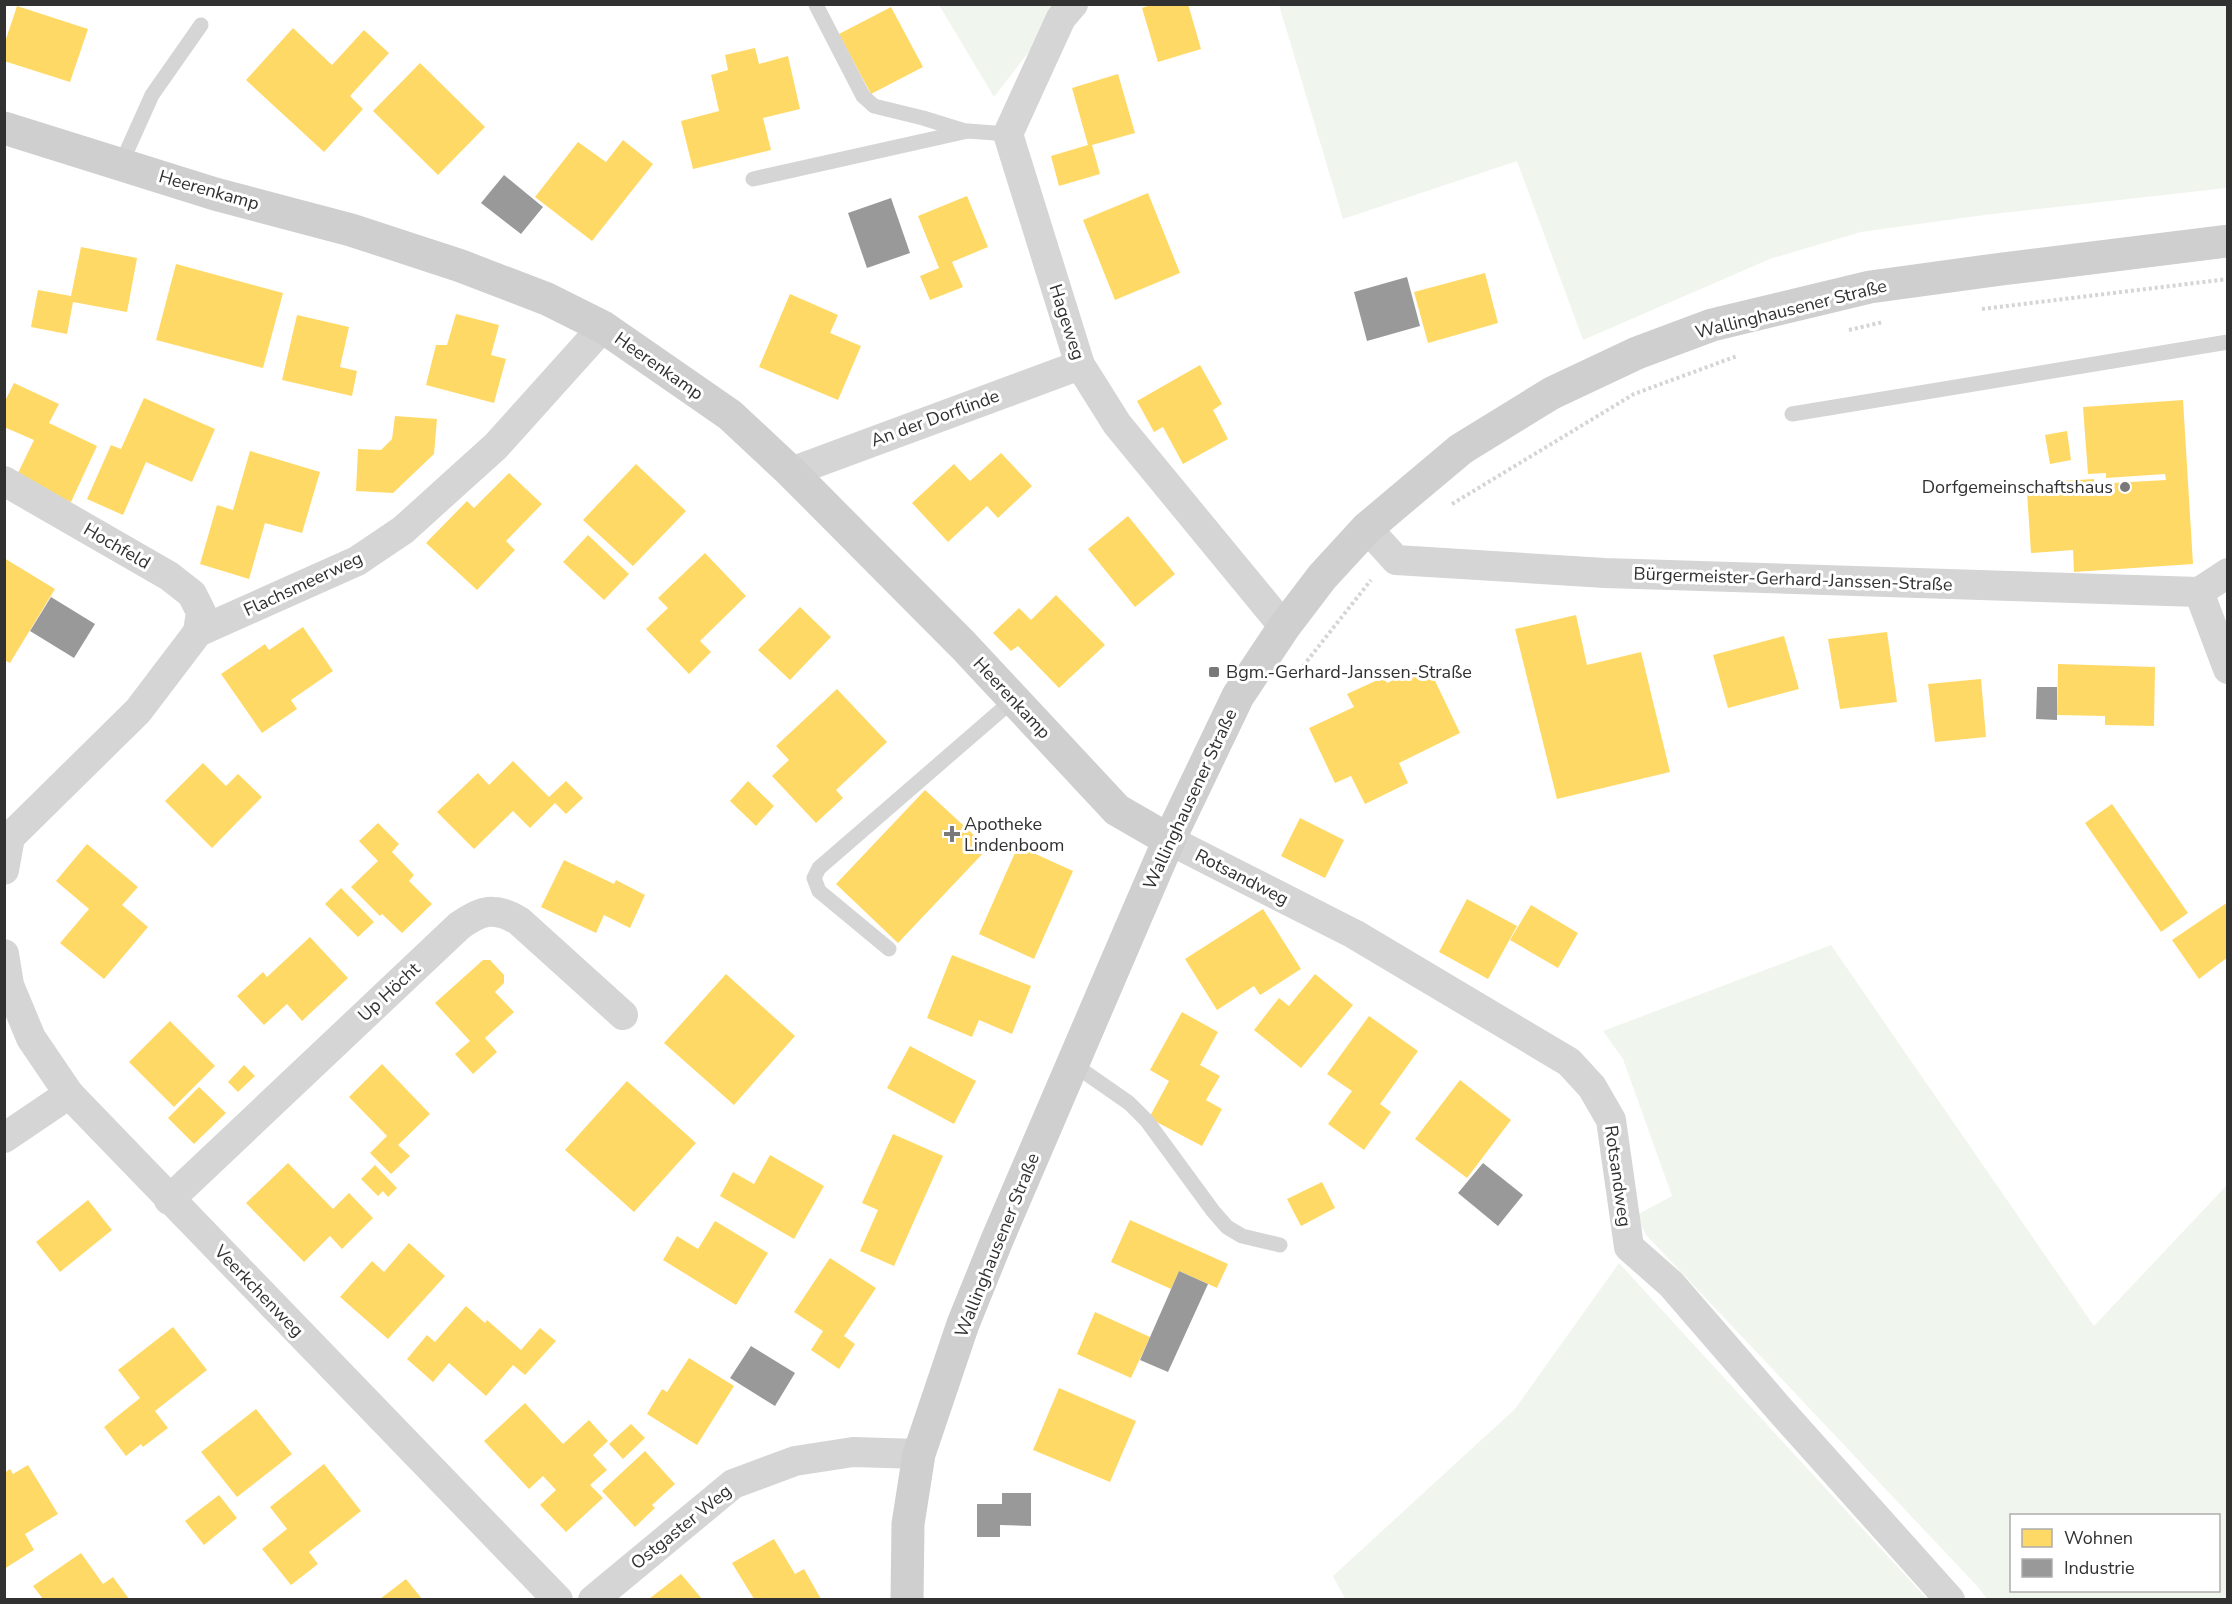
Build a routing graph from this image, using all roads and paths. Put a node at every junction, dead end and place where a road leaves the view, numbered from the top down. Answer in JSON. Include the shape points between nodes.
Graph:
{"nodes":[{"id":1,"x":1073,"y":4,"type":"edge"},
{"id":2,"x":816,"y":5,"type":"edge"},
{"id":3,"x":201,"y":25,"type":"dead end"},
{"id":4,"x":4,"y":128,"type":"edge"},
{"id":5,"x":968,"y":131,"type":"junction"},
{"id":6,"x":1008,"y":134,"type":"junction"},
{"id":7,"x":122,"y":164,"type":"junction"},
{"id":8,"x":753,"y":179,"type":"dead end"},
{"id":9,"x":2228,"y":241,"type":"edge"},
{"id":10,"x":2228,"y":279,"type":"edge"},
{"id":11,"x":1979,"y":309,"type":"dead end"},
{"id":12,"x":1888,"y":321,"type":"dead end"},
{"id":13,"x":603,"y":327,"type":"junction"},
{"id":14,"x":1843,"y":331,"type":"dead end"},
{"id":15,"x":2228,"y":342,"type":"edge"},
{"id":16,"x":1742,"y":354,"type":"dead end"},
{"id":17,"x":1080,"y":365,"type":"junction"},
{"id":18,"x":1792,"y":414,"type":"dead end"},
{"id":19,"x":791,"y":472,"type":"junction"},
{"id":20,"x":4,"y":481,"type":"edge"},
{"id":21,"x":1451,"y":505,"type":"dead end"},
{"id":22,"x":1367,"y":528,"type":"junction"},
{"id":23,"x":1390,"y":553,"type":"junction"},
{"id":24,"x":2228,"y":573,"type":"edge"},
{"id":25,"x":2199,"y":592,"type":"junction"},
{"id":26,"x":1284,"y":627,"type":"junction"},
{"id":27,"x":198,"y":633,"type":"junction"},
{"id":28,"x":2228,"y":669,"type":"edge"},
{"id":29,"x":1286,"y":688,"type":"dead end"},
{"id":30,"x":1013,"y":700,"type":"junction"},
{"id":31,"x":8,"y":836,"type":"edge"},
{"id":32,"x":1168,"y":840,"type":"junction"},
{"id":33,"x":4,"y":870,"type":"edge"},
{"id":34,"x":889,"y":949,"type":"dead end"},
{"id":35,"x":4,"y":954,"type":"edge"},
{"id":36,"x":622,"y":1015,"type":"dead end"},
{"id":37,"x":1073,"y":1064,"type":"junction"},
{"id":38,"x":69,"y":1094,"type":"junction"},
{"id":39,"x":4,"y":1138,"type":"edge"},
{"id":40,"x":170,"y":1200,"type":"junction"},
{"id":41,"x":1280,"y":1245,"type":"dead end"},
{"id":42,"x":919,"y":1454,"type":"junction"},
{"id":43,"x":558,"y":1599,"type":"edge"},
{"id":44,"x":593,"y":1599,"type":"edge"},
{"id":45,"x":907,"y":1599,"type":"edge"},
{"id":46,"x":1950,"y":1599,"type":"edge"}],
"edges":[{"from":1,"to":6,"type":"street","via":[[1061,18]]},
{"from":2,"to":5,"type":"lane","via":[[863,96],[874,106]]},
{"from":3,"to":7,"type":"lane","via":[[152,95]]},
{"from":4,"to":7,"type":"street","name":"Heerenkamp"},
{"from":5,"to":6,"type":"lane"},
{"from":5,"to":8,"type":"lane"},
{"from":6,"to":17,"type":"street","name":"Hageweg"},
{"from":7,"to":13,"type":"street","name":"Heerenkamp","via":[[461,266],[547,299]]},
{"from":9,"to":22,"type":"street","name":"Wallinghausener Straße","via":[[1870,287],[1712,325],[1637,353],[1552,393],[1461,449]]},
{"from":10,"to":11,"type":"path"},
{"from":12,"to":14,"type":"path"},
{"from":13,"to":19,"type":"street","name":"Heerenkamp","via":[[730,415]]},
{"from":13,"to":27,"type":"street","name":"Flachsmeerweg","via":[[496,446],[404,530],[357,561]]},
{"from":15,"to":18,"type":"lane"},
{"from":16,"to":21,"type":"path","via":[[1634,394]]},
{"from":17,"to":19,"type":"street","name":"An der Dorflinde"},
{"from":17,"to":26,"type":"street","name":"Hageweg","via":[[1117,424]]},
{"from":19,"to":30,"type":"street","name":"Heerenkamp"},
{"from":20,"to":27,"type":"street","name":"Hochfeld","via":[[169,576],[192,594],[201,612]]},
{"from":22,"to":23,"type":"street"},
{"from":22,"to":26,"type":"street","name":"Wallinghausener Straße","via":[[1322,577]]},
{"from":23,"to":25,"type":"street","name":"Bürgermeister-Gerhard-Janssen-Straße","via":[[1396,560],[1605,573]]},
{"from":23,"to":29,"type":"path"},
{"from":24,"to":25,"type":"street"},
{"from":25,"to":28,"type":"street"},
{"from":26,"to":32,"type":"street","name":"Wallinghausener Straße","via":[[1238,696]]},
{"from":27,"to":31,"type":"street","name":"Flachsmeerweg","via":[[138,711]]},
{"from":30,"to":32,"type":"street","name":"Heerenkamp","via":[[1117,810]]},
{"from":30,"to":34,"type":"lane","via":[[819,868],[814,878],[819,891]]},
{"from":31,"to":33,"type":"street"},
{"from":32,"to":37,"type":"street","name":"Wallinghausener Straße"},
{"from":32,"to":46,"type":"street","name":"Rotsandweg","via":[[1354,934],[1569,1062],[1592,1087],[1611,1120],[1629,1248],[1671,1284]]},
{"from":35,"to":38,"type":"street","name":"Veerkchenweg","via":[[9,985],[31,1038]]},
{"from":36,"to":40,"type":"street","name":"Up Höcht","via":[[519,921],[506,913],[489,911],[472,917]]},
{"from":37,"to":41,"type":"lane","via":[[1147,1121],[1227,1227],[1242,1236]]},
{"from":37,"to":42,"type":"street","name":"Wallinghausener Straße","via":[[963,1324]]},
{"from":38,"to":39,"type":"street"},
{"from":38,"to":40,"type":"street","name":"Veerkchenweg"},
{"from":40,"to":43,"type":"street","name":"Veerkchenweg"},
{"from":42,"to":44,"type":"street","name":"Ostgaster Weg","via":[[854,1452],[795,1461],[733,1484]]},
{"from":42,"to":45,"type":"street","name":"Wallinghausener Straße","via":[[908,1524]]}]}
